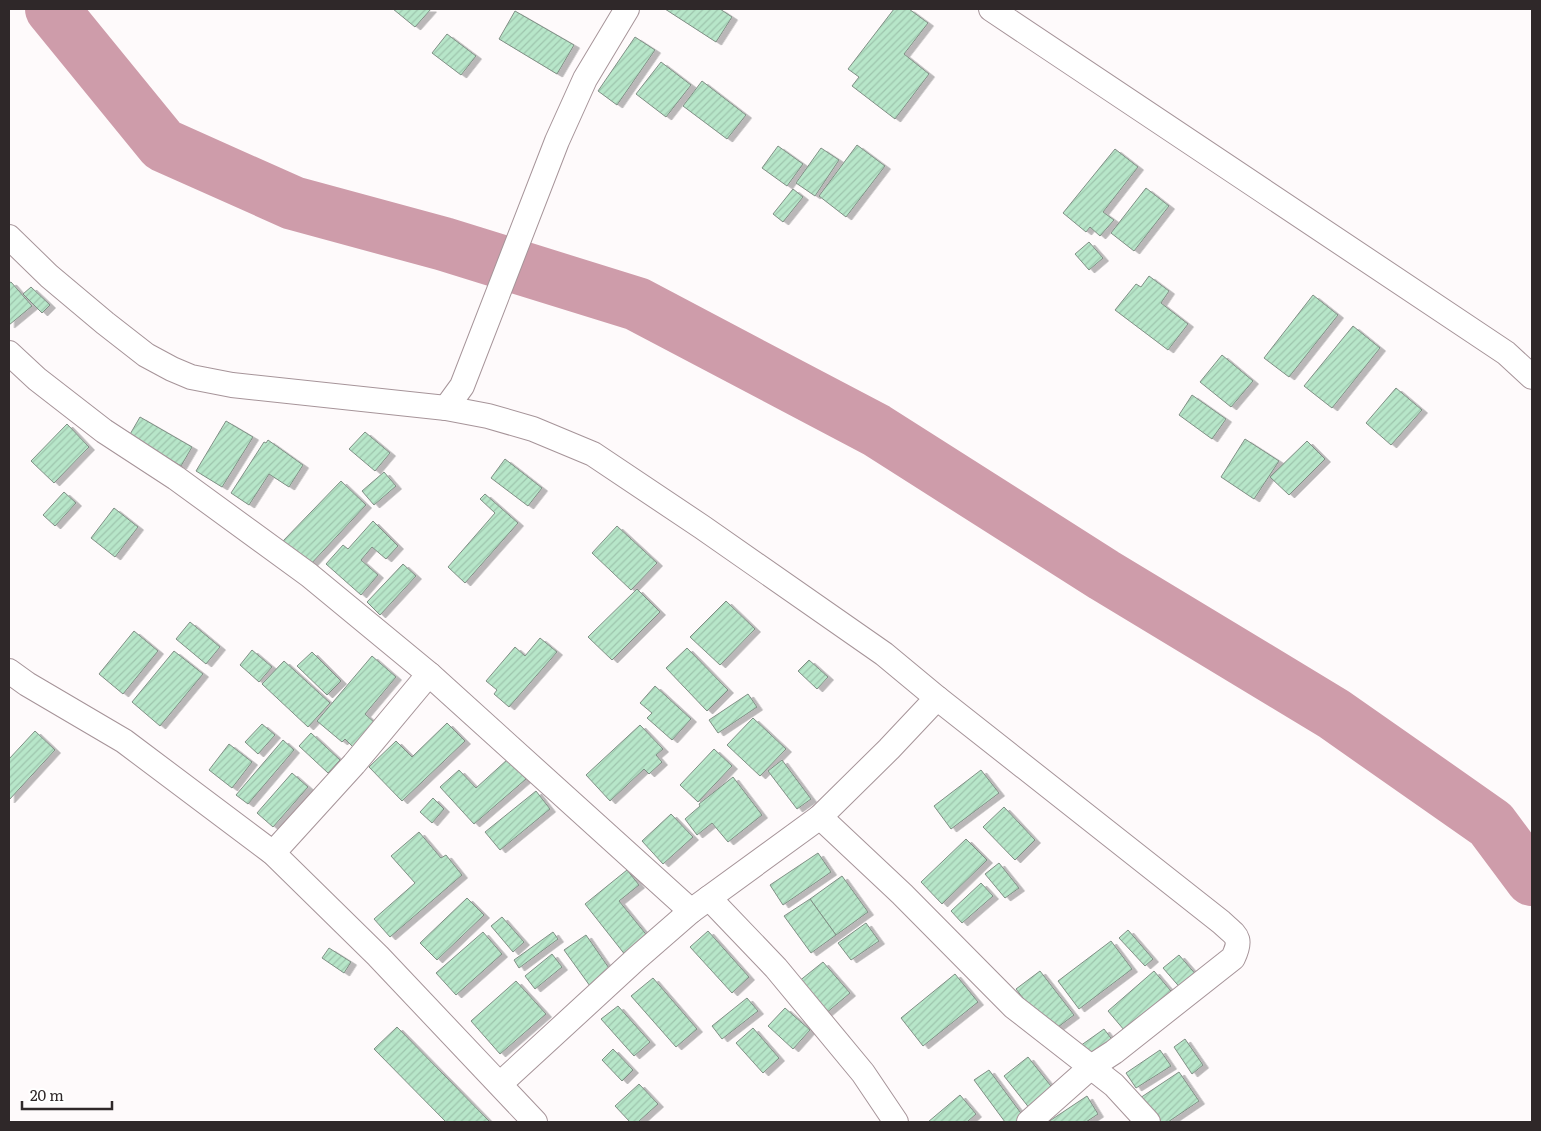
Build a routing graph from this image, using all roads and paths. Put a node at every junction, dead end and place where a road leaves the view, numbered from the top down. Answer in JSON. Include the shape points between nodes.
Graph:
{"nodes":[{"id":1,"x":627,"y":9,"type":"edge"},
{"id":2,"x":991,"y":9,"type":"edge"},
{"id":3,"x":9,"y":237,"type":"edge"},
{"id":4,"x":9,"y":353,"type":"edge"},
{"id":5,"x":1532,"y":377,"type":"edge"},
{"id":6,"x":446,"y":408,"type":"junction"},
{"id":7,"x":9,"y":671,"type":"edge"},
{"id":8,"x":429,"y":674,"type":"junction"},
{"id":9,"x":937,"y":698,"type":"junction"},
{"id":10,"x":820,"y":817,"type":"junction"},
{"id":11,"x":274,"y":853,"type":"junction"},
{"id":12,"x":700,"y":904,"type":"junction"},
{"id":13,"x":1091,"y":1067,"type":"junction"},
{"id":14,"x":500,"y":1084,"type":"junction"},
{"id":15,"x":535,"y":1122,"type":"edge"},
{"id":16,"x":896,"y":1122,"type":"edge"},
{"id":17,"x":1029,"y":1122,"type":"edge"},
{"id":18,"x":1148,"y":1122,"type":"edge"}],
"edges":[{"from":1,"to":6,"type":"street","via":[[585,80],[557,141],[462,386]]},
{"from":2,"to":5,"type":"street","via":[[1506,353]]},
{"from":3,"to":6,"type":"street","via":[[49,276],[112,328],[146,354],[192,377],[232,385]]},
{"from":4,"to":8,"type":"street","via":[[104,431],[176,478],[309,574]]},
{"from":6,"to":9,"type":"street","via":[[533,429],[593,454],[884,654]]},
{"from":7,"to":11,"type":"street","via":[[124,741]]},
{"from":8,"to":11,"type":"street"},
{"from":8,"to":12,"type":"street"},
{"from":9,"to":10,"type":"street"},
{"from":9,"to":13,"type":"street","via":[[1236,936],[1238,947],[1233,958]]},
{"from":10,"to":12,"type":"street"},
{"from":10,"to":13,"type":"street","via":[[1014,1007]]},
{"from":11,"to":14,"type":"street"},
{"from":12,"to":14,"type":"street"},
{"from":12,"to":16,"type":"street","via":[[776,968],[863,1073]]},
{"from":13,"to":17,"type":"street"},
{"from":13,"to":18,"type":"street","via":[[1114,1085]]},
{"from":14,"to":15,"type":"street"}]}
